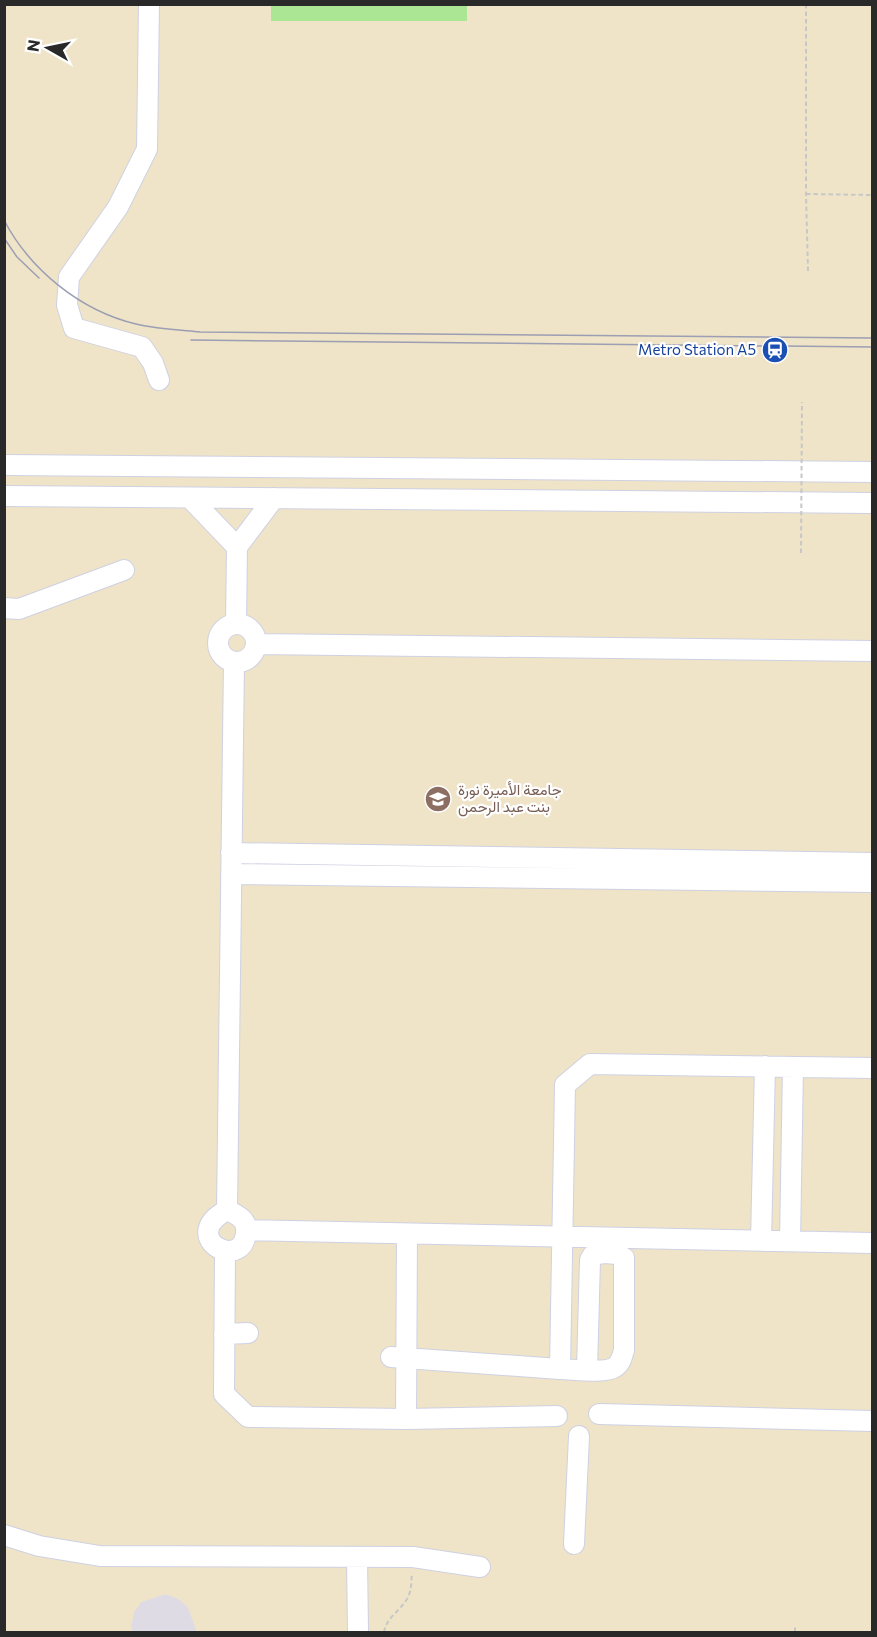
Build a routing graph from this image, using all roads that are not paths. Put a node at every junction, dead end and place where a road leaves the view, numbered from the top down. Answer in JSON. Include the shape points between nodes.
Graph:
{"nodes":[{"id":1,"x":149,"y":4,"type":"edge"},
{"id":2,"x":159,"y":380,"type":"dead end"},
{"id":3,"x":4,"y":465,"type":"edge"},
{"id":4,"x":873,"y":472,"type":"edge"},
{"id":5,"x":4,"y":496,"type":"edge"},
{"id":6,"x":190,"y":498,"type":"junction"},
{"id":7,"x":274,"y":498,"type":"junction"},
{"id":8,"x":873,"y":503,"type":"edge"},
{"id":9,"x":237,"y":547,"type":"junction"},
{"id":10,"x":124,"y":570,"type":"dead end"},
{"id":11,"x":4,"y":608,"type":"edge"},
{"id":12,"x":236,"y":624,"type":"junction"},
{"id":13,"x":256,"y":644,"type":"junction"},
{"id":14,"x":873,"y":651,"type":"edge"},
{"id":15,"x":234,"y":662,"type":"junction"},
{"id":16,"x":231,"y":854,"type":"junction"},
{"id":17,"x":873,"y":863,"type":"edge"},
{"id":18,"x":231,"y":874,"type":"junction"},
{"id":19,"x":873,"y":882,"type":"edge"},
{"id":20,"x":765,"y":1066,"type":"junction"},
{"id":21,"x":793,"y":1067,"type":"junction"},
{"id":22,"x":873,"y":1068,"type":"edge"},
{"id":23,"x":227,"y":1210,"type":"junction"},
{"id":24,"x":247,"y":1230,"type":"junction"},
{"id":25,"x":407,"y":1234,"type":"junction"},
{"id":26,"x":562,"y":1237,"type":"junction"},
{"id":27,"x":761,"y":1241,"type":"junction"},
{"id":28,"x":790,"y":1241,"type":"junction"},
{"id":29,"x":873,"y":1243,"type":"edge"},
{"id":30,"x":605,"y":1245,"type":"junction"},
{"id":31,"x":225,"y":1251,"type":"junction"},
{"id":32,"x":248,"y":1333,"type":"dead end"},
{"id":33,"x":224,"y":1334,"type":"junction"},
{"id":34,"x":399,"y":1357,"type":"junction"},
{"id":35,"x":560,"y":1369,"type":"junction"},
{"id":36,"x":586,"y":1370,"type":"junction"},
{"id":37,"x":599,"y":1414,"type":"dead end"},
{"id":38,"x":557,"y":1416,"type":"dead end"},
{"id":39,"x":406,"y":1419,"type":"junction"},
{"id":40,"x":873,"y":1421,"type":"edge"},
{"id":41,"x":579,"y":1436,"type":"dead end"},
{"id":42,"x":4,"y":1535,"type":"edge"},
{"id":43,"x":574,"y":1544,"type":"dead end"},
{"id":44,"x":357,"y":1557,"type":"junction"},
{"id":45,"x":480,"y":1567,"type":"dead end"},
{"id":46,"x":358,"y":1632,"type":"edge"}],
"edges":[{"from":1,"to":2,"type":"street","via":[[147,149],[118,207],[69,277],[67,305],[74,328],[142,347]]},
{"from":3,"to":4,"type":"street"},
{"from":5,"to":6,"type":"street"},
{"from":6,"to":7,"type":"street"},
{"from":6,"to":9,"type":"street"},
{"from":7,"to":8,"type":"street"},
{"from":7,"to":9,"type":"street"},
{"from":9,"to":12,"type":"street"},
{"from":10,"to":11,"type":"street","via":[[19,609]]},
{"from":12,"to":13,"type":"street","via":[[248,627]]},
{"from":12,"to":15,"type":"street","via":[[224,628],[217,645],[223,657]]},
{"from":13,"to":14,"type":"street"},
{"from":13,"to":15,"type":"street","via":[[246,660]]},
{"from":15,"to":16,"type":"street"},
{"from":16,"to":17,"type":"street"},
{"from":16,"to":18,"type":"street"},
{"from":18,"to":19,"type":"street"},
{"from":18,"to":23,"type":"street"},
{"from":20,"to":21,"type":"street"},
{"from":20,"to":26,"type":"street","via":[[590,1064],[565,1085]]},
{"from":20,"to":27,"type":"street"},
{"from":21,"to":22,"type":"street"},
{"from":21,"to":28,"type":"street"},
{"from":23,"to":24,"type":"street","via":[[244,1221]]},
{"from":23,"to":31,"type":"street","via":[[215,1217],[208,1228],[213,1246]]},
{"from":24,"to":25,"type":"street"},
{"from":24,"to":31,"type":"street","via":[[242,1245]]},
{"from":25,"to":26,"type":"street"},
{"from":25,"to":34,"type":"street"},
{"from":26,"to":30,"type":"street"},
{"from":26,"to":35,"type":"street"},
{"from":27,"to":28,"type":"street"},
{"from":27,"to":30,"type":"street"},
{"from":28,"to":29,"type":"street"},
{"from":30,"to":36,"type":"street","via":[[590,1260]]},
{"from":30,"to":36,"type":"street","via":[[624,1258],[624,1350],[616,1367]]},
{"from":31,"to":33,"type":"street"},
{"from":32,"to":33,"type":"street"},
{"from":33,"to":39,"type":"street","via":[[224,1394],[248,1417]]},
{"from":34,"to":35,"type":"street"},
{"from":34,"to":39,"type":"street"},
{"from":35,"to":36,"type":"street"},
{"from":37,"to":40,"type":"street"},
{"from":38,"to":39,"type":"street"},
{"from":41,"to":43,"type":"street"},
{"from":42,"to":44,"type":"street","via":[[39,1546],[100,1556]]},
{"from":44,"to":45,"type":"street","via":[[413,1557]]},
{"from":44,"to":46,"type":"street"}]}
